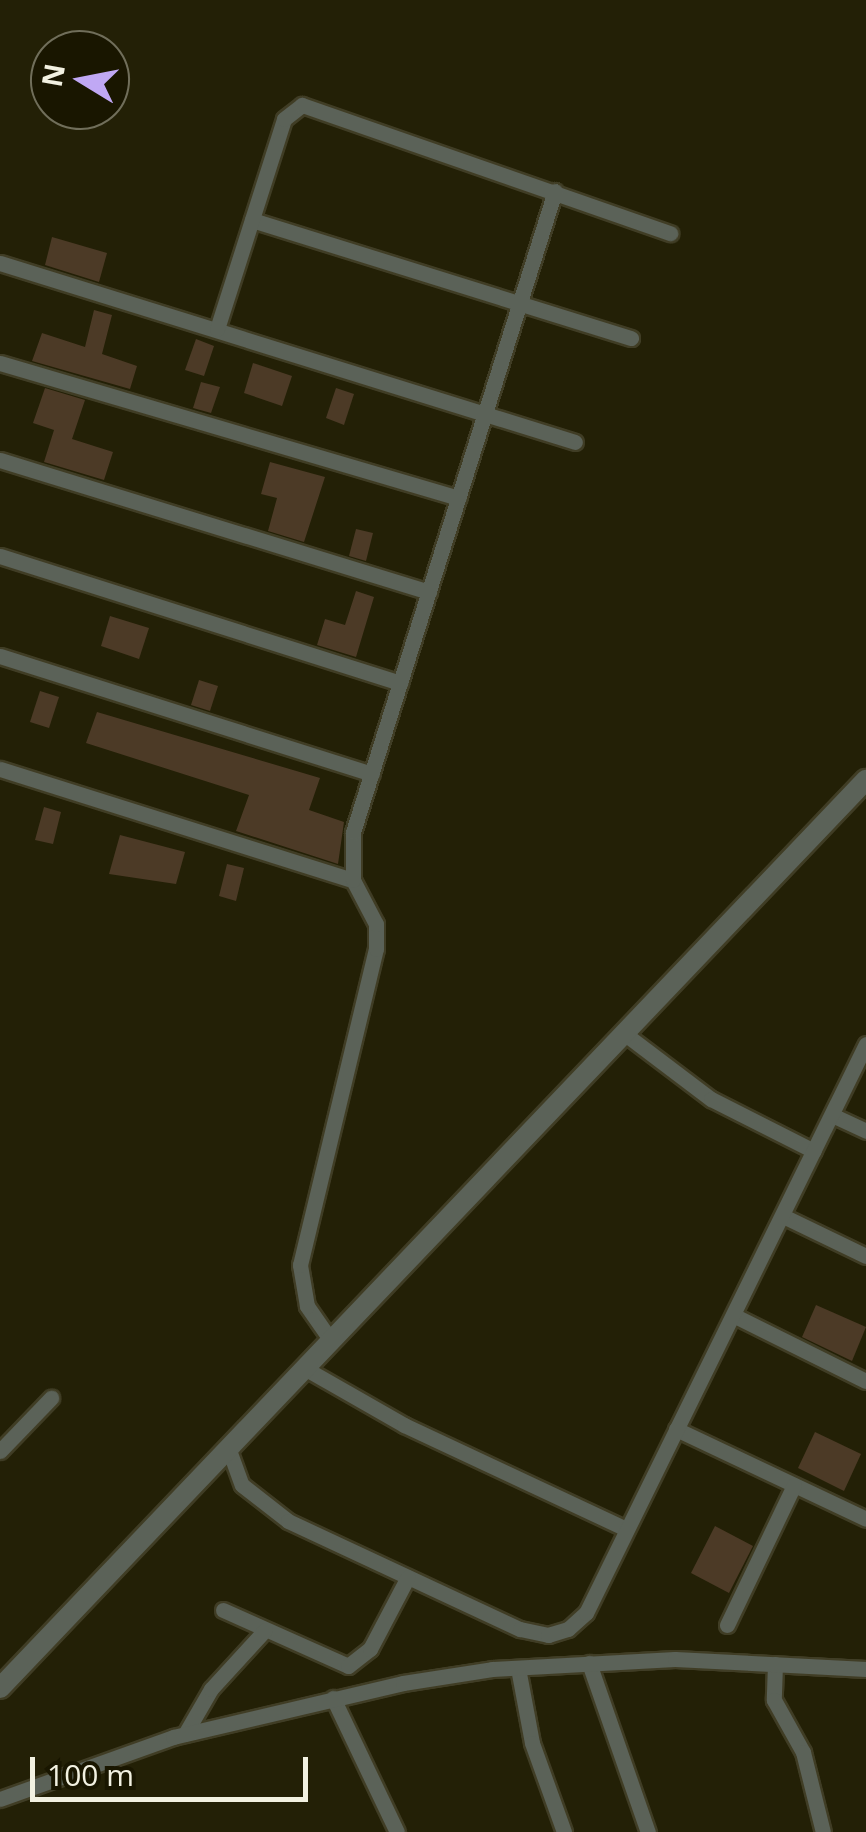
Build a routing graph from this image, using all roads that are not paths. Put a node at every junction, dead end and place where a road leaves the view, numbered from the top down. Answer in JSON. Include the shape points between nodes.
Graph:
{"nodes":[{"id":1,"x":555,"y":191,"type":"junction"},
{"id":2,"x":252,"y":220,"type":"junction"},
{"id":3,"x":670,"y":233,"type":"dead end"},
{"id":4,"x":0,"y":262,"type":"edge"},
{"id":5,"x":520,"y":302,"type":"junction"},
{"id":6,"x":217,"y":329,"type":"junction"},
{"id":7,"x":631,"y":338,"type":"dead end"},
{"id":8,"x":0,"y":363,"type":"edge"},
{"id":9,"x":486,"y":414,"type":"junction"},
{"id":10,"x":574,"y":442,"type":"dead end"},
{"id":11,"x":0,"y":460,"type":"edge"},
{"id":12,"x":459,"y":498,"type":"junction"},
{"id":13,"x":0,"y":556,"type":"edge"},
{"id":14,"x":429,"y":592,"type":"junction"},
{"id":15,"x":0,"y":656,"type":"edge"},
{"id":16,"x":400,"y":683,"type":"junction"},
{"id":17,"x":0,"y":770,"type":"edge"},
{"id":18,"x":372,"y":774,"type":"junction"},
{"id":19,"x":866,"y":780,"type":"edge"},
{"id":20,"x":352,"y":880,"type":"junction"},
{"id":21,"x":626,"y":1034,"type":"junction"},
{"id":22,"x":866,"y":1044,"type":"edge"},
{"id":23,"x":832,"y":1115,"type":"junction"},
{"id":24,"x":866,"y":1131,"type":"edge"},
{"id":25,"x":814,"y":1151,"type":"junction"},
{"id":26,"x":783,"y":1216,"type":"junction"},
{"id":27,"x":866,"y":1256,"type":"edge"},
{"id":28,"x":734,"y":1316,"type":"junction"},
{"id":29,"x":332,"y":1342,"type":"junction"},
{"id":30,"x":306,"y":1369,"type":"junction"},
{"id":31,"x":866,"y":1382,"type":"edge"},
{"id":32,"x":51,"y":1398,"type":"dead end"},
{"id":33,"x":676,"y":1429,"type":"junction"},
{"id":34,"x":0,"y":1450,"type":"edge"},
{"id":35,"x":229,"y":1450,"type":"junction"},
{"id":36,"x":794,"y":1485,"type":"junction"},
{"id":37,"x":866,"y":1519,"type":"edge"},
{"id":38,"x":624,"y":1528,"type":"junction"},
{"id":39,"x":408,"y":1576,"type":"junction"},
{"id":40,"x":223,"y":1610,"type":"dead end"},
{"id":41,"x":727,"y":1625,"type":"dead end"},
{"id":42,"x":265,"y":1630,"type":"junction"},
{"id":43,"x":589,"y":1664,"type":"junction"},
{"id":44,"x":775,"y":1664,"type":"junction"},
{"id":45,"x":518,"y":1668,"type":"junction"},
{"id":46,"x":866,"y":1669,"type":"edge"},
{"id":47,"x":0,"y":1688,"type":"edge"},
{"id":48,"x":333,"y":1698,"type":"junction"},
{"id":49,"x":184,"y":1734,"type":"junction"},
{"id":50,"x":0,"y":1799,"type":"edge"},
{"id":51,"x":397,"y":1832,"type":"edge"},
{"id":52,"x":564,"y":1832,"type":"edge"},
{"id":53,"x":648,"y":1832,"type":"edge"},
{"id":54,"x":824,"y":1832,"type":"edge"}],
"edges":[{"from":1,"to":2,"type":"street","via":[[302,105],[284,119]]},
{"from":1,"to":3,"type":"street"},
{"from":1,"to":5,"type":"street"},
{"from":2,"to":5,"type":"street"},
{"from":2,"to":6,"type":"street"},
{"from":4,"to":6,"type":"street"},
{"from":5,"to":7,"type":"street"},
{"from":5,"to":9,"type":"street"},
{"from":6,"to":9,"type":"street"},
{"from":8,"to":12,"type":"street"},
{"from":9,"to":10,"type":"street"},
{"from":9,"to":12,"type":"street"},
{"from":11,"to":14,"type":"street"},
{"from":12,"to":14,"type":"street"},
{"from":13,"to":16,"type":"street"},
{"from":14,"to":16,"type":"street"},
{"from":15,"to":18,"type":"street"},
{"from":16,"to":18,"type":"street"},
{"from":17,"to":20,"type":"street"},
{"from":18,"to":20,"type":"street","via":[[353,832]]},
{"from":19,"to":21,"type":"street"},
{"from":20,"to":29,"type":"street","via":[[376,924],[376,949],[300,1265],[307,1306]]},
{"from":21,"to":25,"type":"street","via":[[754,1124]]},
{"from":21,"to":29,"type":"street"},
{"from":22,"to":23,"type":"street"},
{"from":23,"to":24,"type":"street"},
{"from":23,"to":25,"type":"street"},
{"from":25,"to":26,"type":"street"},
{"from":26,"to":27,"type":"street"},
{"from":26,"to":28,"type":"street"},
{"from":28,"to":31,"type":"street"},
{"from":28,"to":33,"type":"street"},
{"from":29,"to":30,"type":"street"},
{"from":30,"to":35,"type":"street"},
{"from":30,"to":38,"type":"street","via":[[404,1425]]},
{"from":32,"to":34,"type":"street"},
{"from":33,"to":36,"type":"street"},
{"from":33,"to":38,"type":"street"},
{"from":35,"to":39,"type":"street","via":[[242,1485],[259,1502]]},
{"from":35,"to":47,"type":"street"},
{"from":36,"to":37,"type":"street"},
{"from":36,"to":41,"type":"street"},
{"from":38,"to":39,"type":"street","via":[[586,1613],[548,1635],[520,1629]]},
{"from":39,"to":42,"type":"street","via":[[360,1662],[335,1662]]},
{"from":40,"to":42,"type":"street"},
{"from":42,"to":49,"type":"street","via":[[212,1689]]},
{"from":43,"to":44,"type":"street"},
{"from":43,"to":45,"type":"street"},
{"from":43,"to":53,"type":"street"},
{"from":44,"to":46,"type":"street"},
{"from":44,"to":54,"type":"street","via":[[776,1709],[803,1752]]},
{"from":45,"to":48,"type":"street"},
{"from":45,"to":52,"type":"street","via":[[532,1743]]},
{"from":48,"to":49,"type":"street"},
{"from":48,"to":51,"type":"street"},
{"from":49,"to":50,"type":"street"}]}
